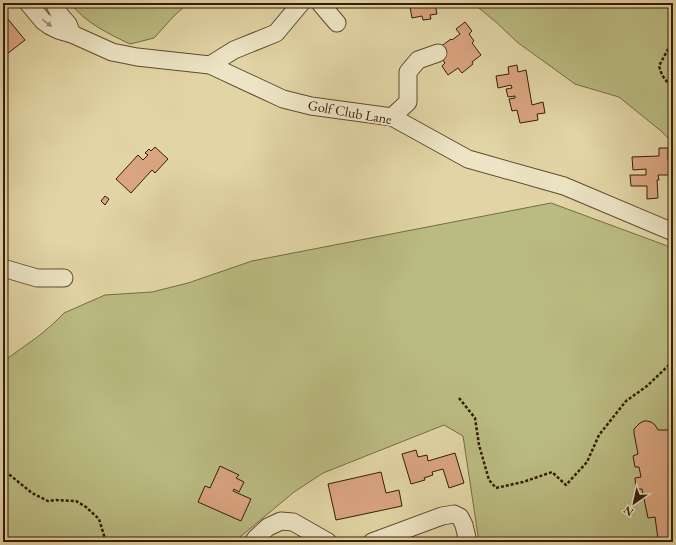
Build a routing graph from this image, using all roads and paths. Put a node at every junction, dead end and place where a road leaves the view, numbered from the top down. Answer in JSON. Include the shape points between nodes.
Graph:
{"nodes":[{"id":1,"x":54,"y":3,"type":"edge"},
{"id":2,"x":301,"y":3,"type":"edge"},
{"id":3,"x":320,"y":3,"type":"edge"},
{"id":4,"x":35,"y":5,"type":"edge"},
{"id":5,"x":337,"y":23,"type":"dead end"},
{"id":6,"x":72,"y":34,"type":"junction"},
{"id":7,"x":673,"y":40,"type":"edge"},
{"id":8,"x":438,"y":53,"type":"dead end"},
{"id":9,"x":210,"y":65,"type":"junction"},
{"id":10,"x":673,"y":90,"type":"edge"},
{"id":11,"x":392,"y":117,"type":"junction"},
{"id":12,"x":673,"y":232,"type":"edge"},
{"id":13,"x":3,"y":268,"type":"edge"},
{"id":14,"x":64,"y":278,"type":"dead end"},
{"id":15,"x":673,"y":365,"type":"edge"},
{"id":16,"x":459,"y":398,"type":"dead end"},
{"id":17,"x":3,"y":467,"type":"edge"},
{"id":18,"x":106,"y":542,"type":"edge"},
{"id":19,"x":254,"y":542,"type":"edge"},
{"id":20,"x":328,"y":542,"type":"edge"},
{"id":21,"x":372,"y":542,"type":"edge"},
{"id":22,"x":468,"y":542,"type":"edge"}],
"edges":[{"from":1,"to":6,"type":"street"},
{"from":2,"to":9,"type":"street","via":[[276,33],[234,50]]},
{"from":3,"to":5,"type":"street"},
{"from":4,"to":6,"type":"street","name":"Golf Club Lane","one_way":true,"via":[[43,21],[58,30]]},
{"from":6,"to":9,"type":"street","name":"Golf Club Lane","via":[[124,55]]},
{"from":7,"to":10,"type":"path","via":[[659,66]]},
{"from":8,"to":11,"type":"street","via":[[418,60],[408,72],[408,102]]},
{"from":9,"to":11,"type":"street","name":"Golf Club Lane","via":[[283,99],[312,106]]},
{"from":11,"to":12,"type":"street","name":"Golf Club Lane","via":[[468,159],[564,186]]},
{"from":13,"to":14,"type":"street","via":[[37,278]]},
{"from":15,"to":16,"type":"path","via":[[668,366],[626,401],[599,435],[587,462],[566,485],[552,472],[496,488],[489,480],[479,445],[475,418]]},
{"from":17,"to":18,"type":"path","via":[[32,493],[48,501],[76,501],[86,507],[99,519]]},
{"from":19,"to":20,"type":"street","via":[[268,527],[280,521],[293,522]]},
{"from":21,"to":22,"type":"street","via":[[454,514],[460,517],[464,525]]}]}
